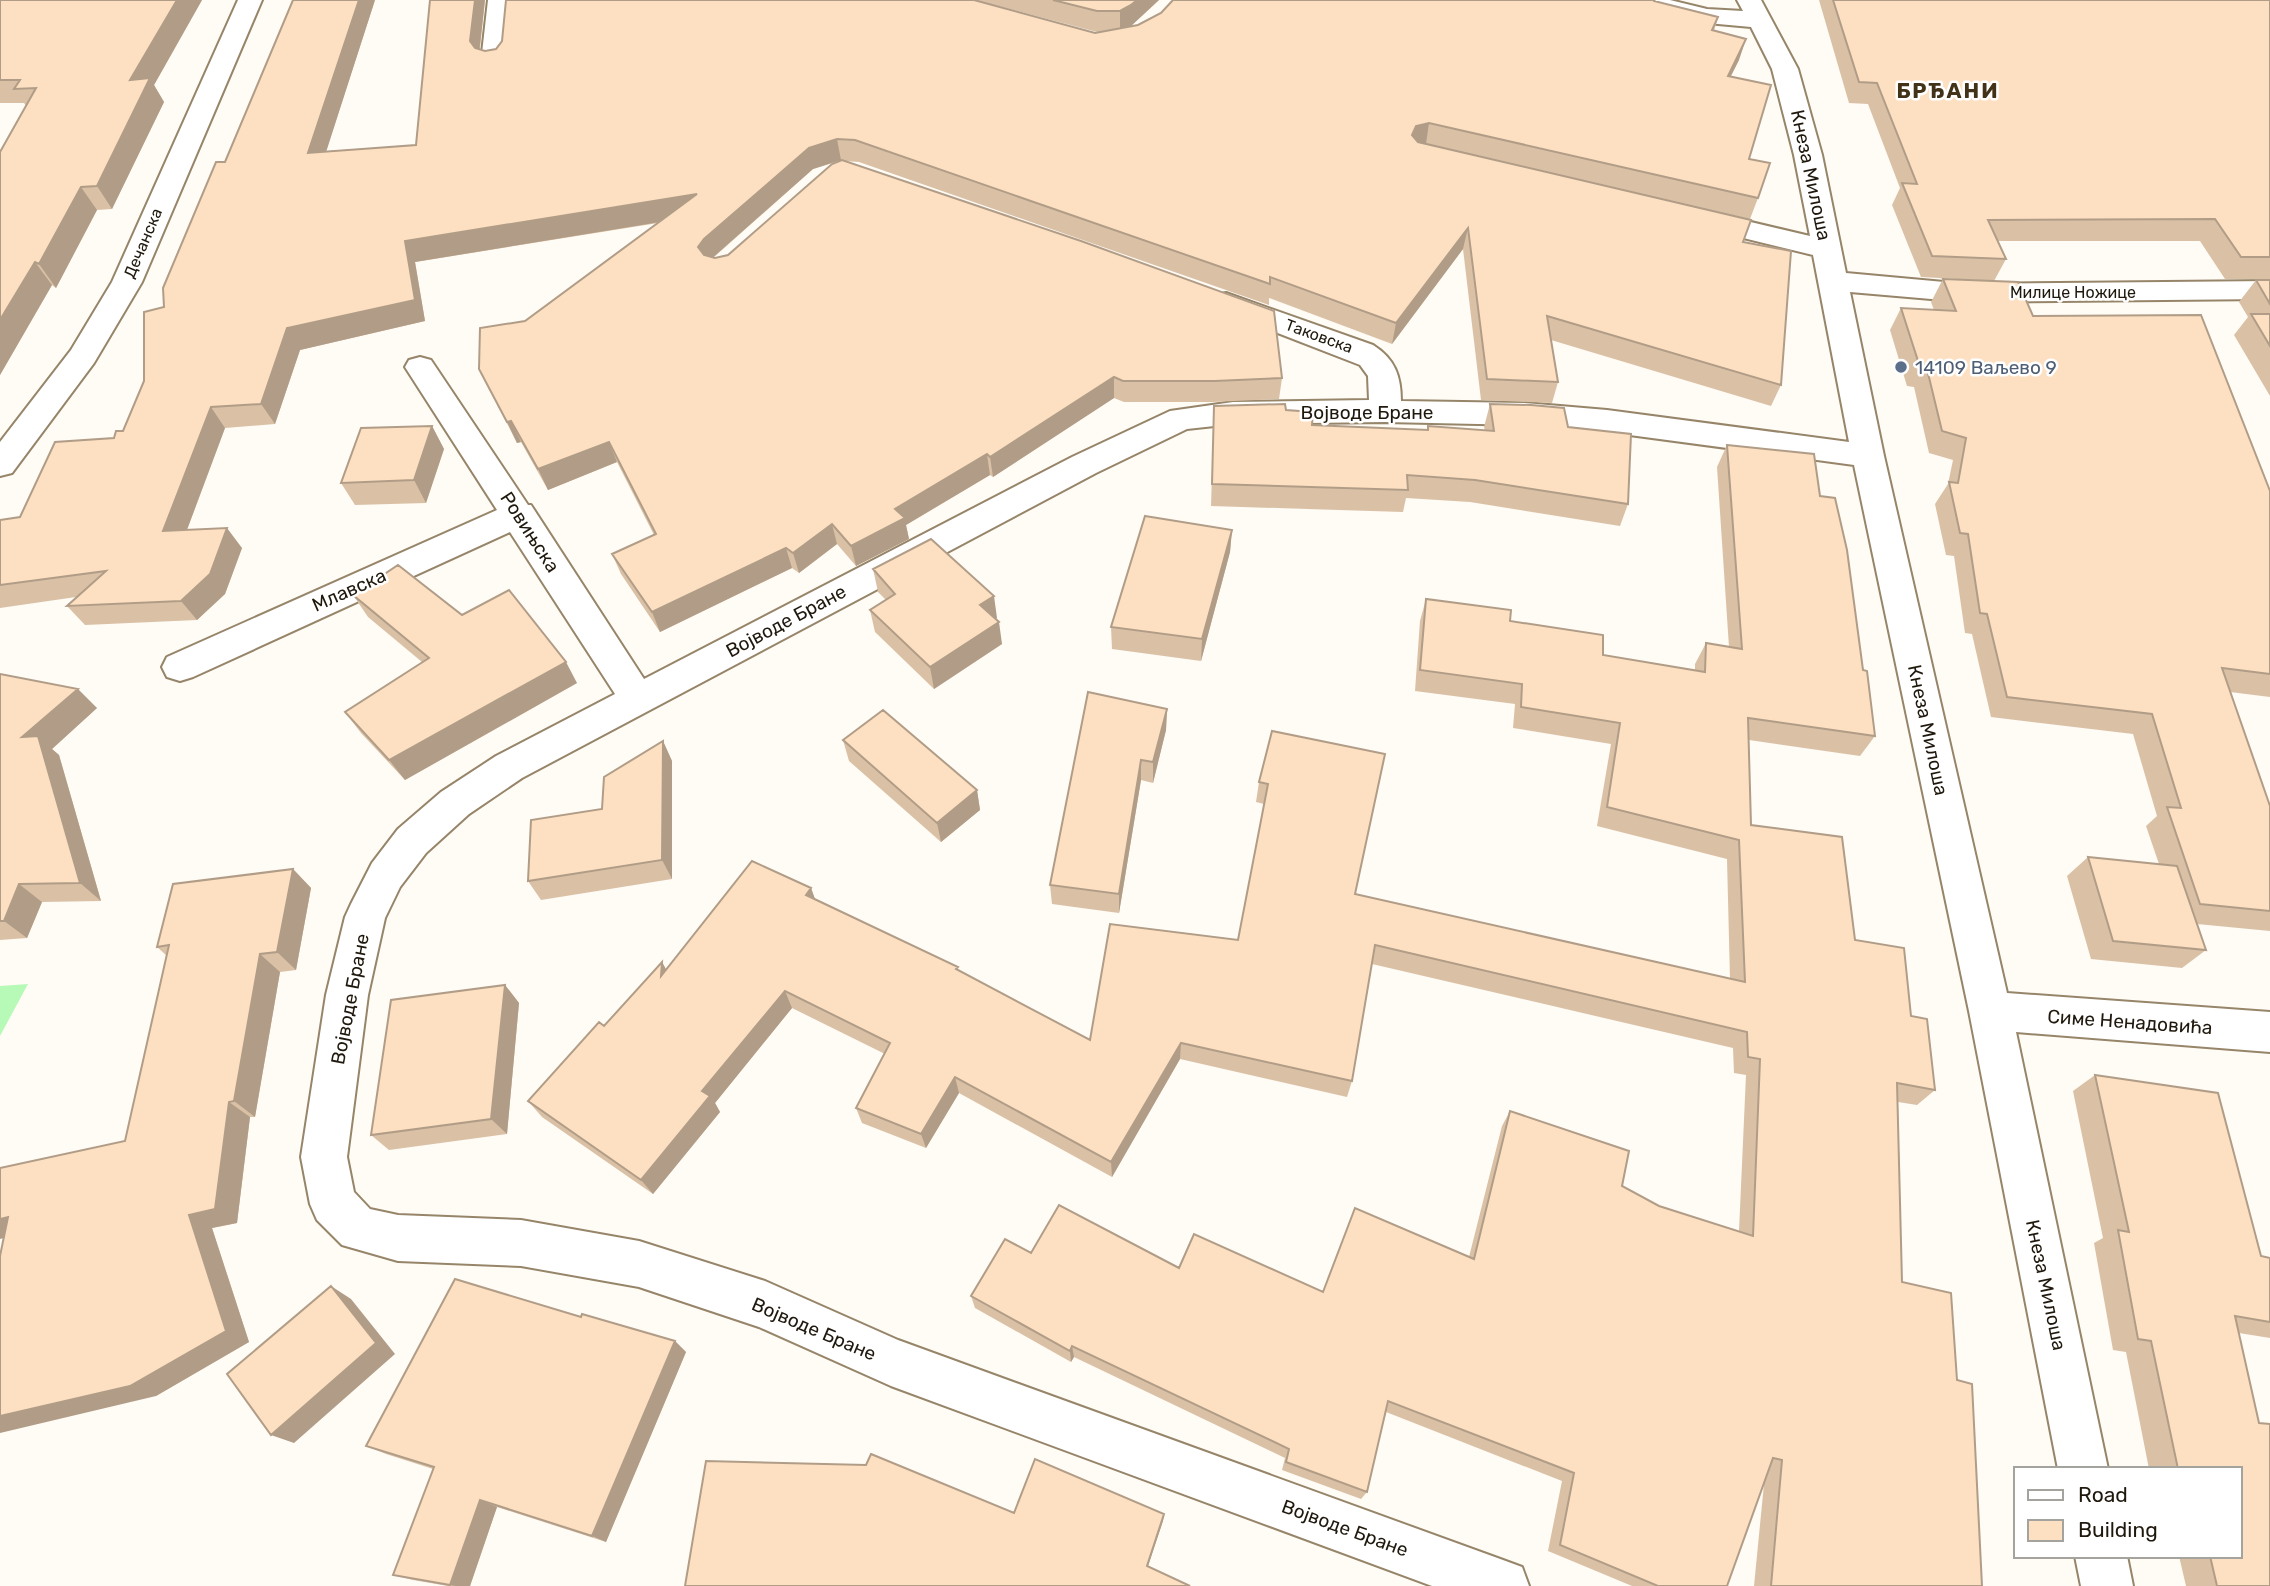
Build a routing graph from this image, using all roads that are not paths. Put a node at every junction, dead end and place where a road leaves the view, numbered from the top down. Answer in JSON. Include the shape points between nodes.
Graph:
{"nodes":[{"id":1,"x":250,"y":0,"type":"edge"},
{"id":2,"x":500,"y":0,"type":"edge"},
{"id":3,"x":1639,"y":0,"type":"edge"},
{"id":4,"x":1755,"y":10,"type":"edge"},
{"id":5,"x":494,"y":62,"type":"edge"},
{"id":6,"x":1666,"y":211,"type":"edge"},
{"id":7,"x":1830,"y":265,"type":"junction"},
{"id":8,"x":2270,"y":290,"type":"edge"},
{"id":9,"x":1196,"y":291,"type":"edge"},
{"id":10,"x":420,"y":368,"type":"dead end"},
{"id":11,"x":1385,"y":411,"type":"junction"},
{"id":12,"x":1868,"y":456,"type":"junction"},
{"id":13,"x":0,"y":465,"type":"edge"},
{"id":14,"x":519,"y":514,"type":"junction"},
{"id":15,"x":180,"y":667,"type":"dead end"},
{"id":16,"x":638,"y":698,"type":"junction"},
{"id":17,"x":1990,"y":1012,"type":"junction"},
{"id":18,"x":2270,"y":1032,"type":"edge"},
{"id":19,"x":2083,"y":1467,"type":"edge"},
{"id":20,"x":2101,"y":1558,"type":"edge"},
{"id":21,"x":1503,"y":1586,"type":"edge"},
{"id":22,"x":2107,"y":1586,"type":"edge"}],
"edges":[{"from":1,"to":13,"type":"street","name":"Дечанска","via":[[127,282],[83,356]]},
{"from":2,"to":5,"type":"street"},
{"from":3,"to":4,"type":"street","via":[[1707,16]]},
{"from":4,"to":7,"type":"street","name":"Кнеза Милоша","via":[[1785,69],[1798,113]]},
{"from":6,"to":7,"type":"street","name":"Милице Ножице"},
{"from":7,"to":8,"type":"street","name":"Милице Ножице","via":[[1966,292]]},
{"from":7,"to":12,"type":"street","name":"Кнеза Милоша"},
{"from":9,"to":11,"type":"street","name":"Таковска","via":[[1377,360],[1384,374]]},
{"from":10,"to":14,"type":"street","name":"Ровињска"},
{"from":11,"to":12,"type":"street","name":"Војводе Бране","via":[[1607,421]]},
{"from":11,"to":16,"type":"street","name":"Војводе Бране","via":[[1233,413],[1181,419]]},
{"from":12,"to":17,"type":"street","name":"Кнеза Милоша"},
{"from":14,"to":15,"type":"street","name":"Млавска"},
{"from":14,"to":16,"type":"street","name":"Ровињска"},
{"from":16,"to":21,"type":"street","name":"Војводе Бране","via":[[509,767],[455,803],[412,841],[386,875],[365,917],[347,995],[324,1157],[333,1204],[358,1229],[398,1238],[521,1243],[626,1262],[765,1305],[891,1362]]},
{"from":17,"to":18,"type":"street","name":"Симе Ненадовића"},
{"from":17,"to":19,"type":"street","name":"Кнеза Милоша"},
{"from":20,"to":22,"type":"street"}]}
